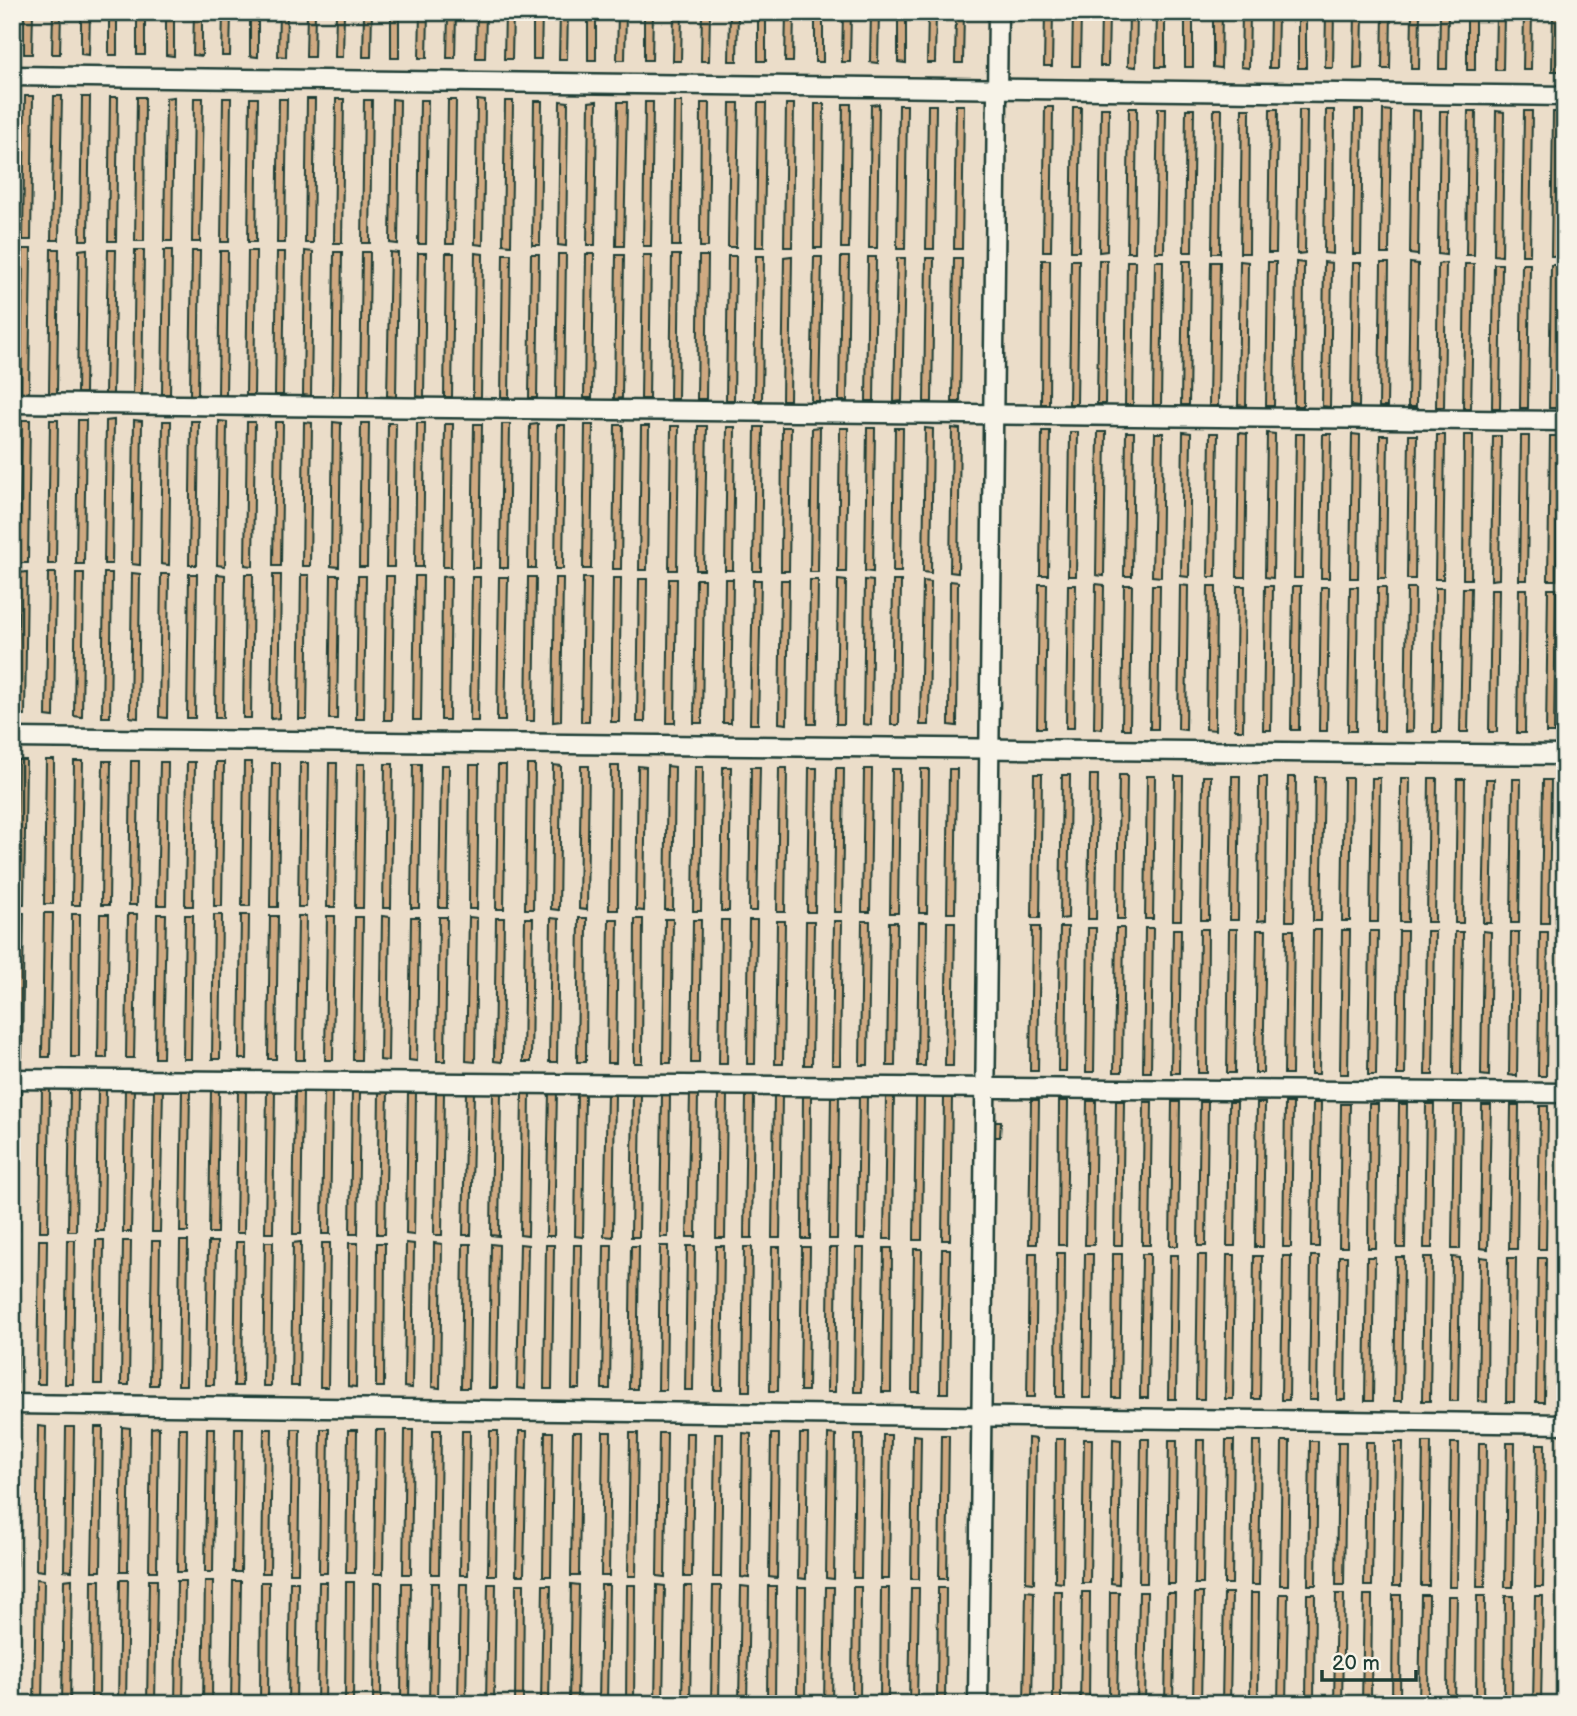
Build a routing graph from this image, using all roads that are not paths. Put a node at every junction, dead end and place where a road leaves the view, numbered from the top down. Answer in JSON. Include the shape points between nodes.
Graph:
{"nodes":[{"id":1,"x":998,"y":12,"type":"edge"},
{"id":2,"x":12,"y":76,"type":"edge"},
{"id":3,"x":997,"y":88,"type":"junction"},
{"id":4,"x":1565,"y":96,"type":"edge"},
{"id":5,"x":12,"y":403,"type":"edge"},
{"id":6,"x":993,"y":414,"type":"junction"},
{"id":7,"x":1565,"y":421,"type":"edge"},
{"id":8,"x":12,"y":738,"type":"edge"},
{"id":9,"x":989,"y":748,"type":"junction"},
{"id":10,"x":1565,"y":755,"type":"edge"},
{"id":11,"x":12,"y":1079,"type":"edge"},
{"id":12,"x":986,"y":1088,"type":"junction"},
{"id":13,"x":1565,"y":1093,"type":"edge"},
{"id":14,"x":12,"y":1404,"type":"edge"},
{"id":15,"x":982,"y":1416,"type":"junction"},
{"id":16,"x":1565,"y":1424,"type":"edge"},
{"id":17,"x":978,"y":1704,"type":"edge"}],
"edges":[{"from":1,"to":3,"type":"lane"},
{"from":2,"to":3,"type":"lane"},
{"from":3,"to":4,"type":"lane"},
{"from":3,"to":6,"type":"lane"},
{"from":5,"to":6,"type":"lane"},
{"from":6,"to":7,"type":"lane"},
{"from":6,"to":9,"type":"lane"},
{"from":8,"to":9,"type":"lane"},
{"from":9,"to":10,"type":"lane"},
{"from":9,"to":12,"type":"lane"},
{"from":11,"to":12,"type":"lane"},
{"from":12,"to":13,"type":"lane"},
{"from":12,"to":15,"type":"lane"},
{"from":14,"to":15,"type":"lane"},
{"from":15,"to":16,"type":"lane"},
{"from":15,"to":17,"type":"lane"}]}
